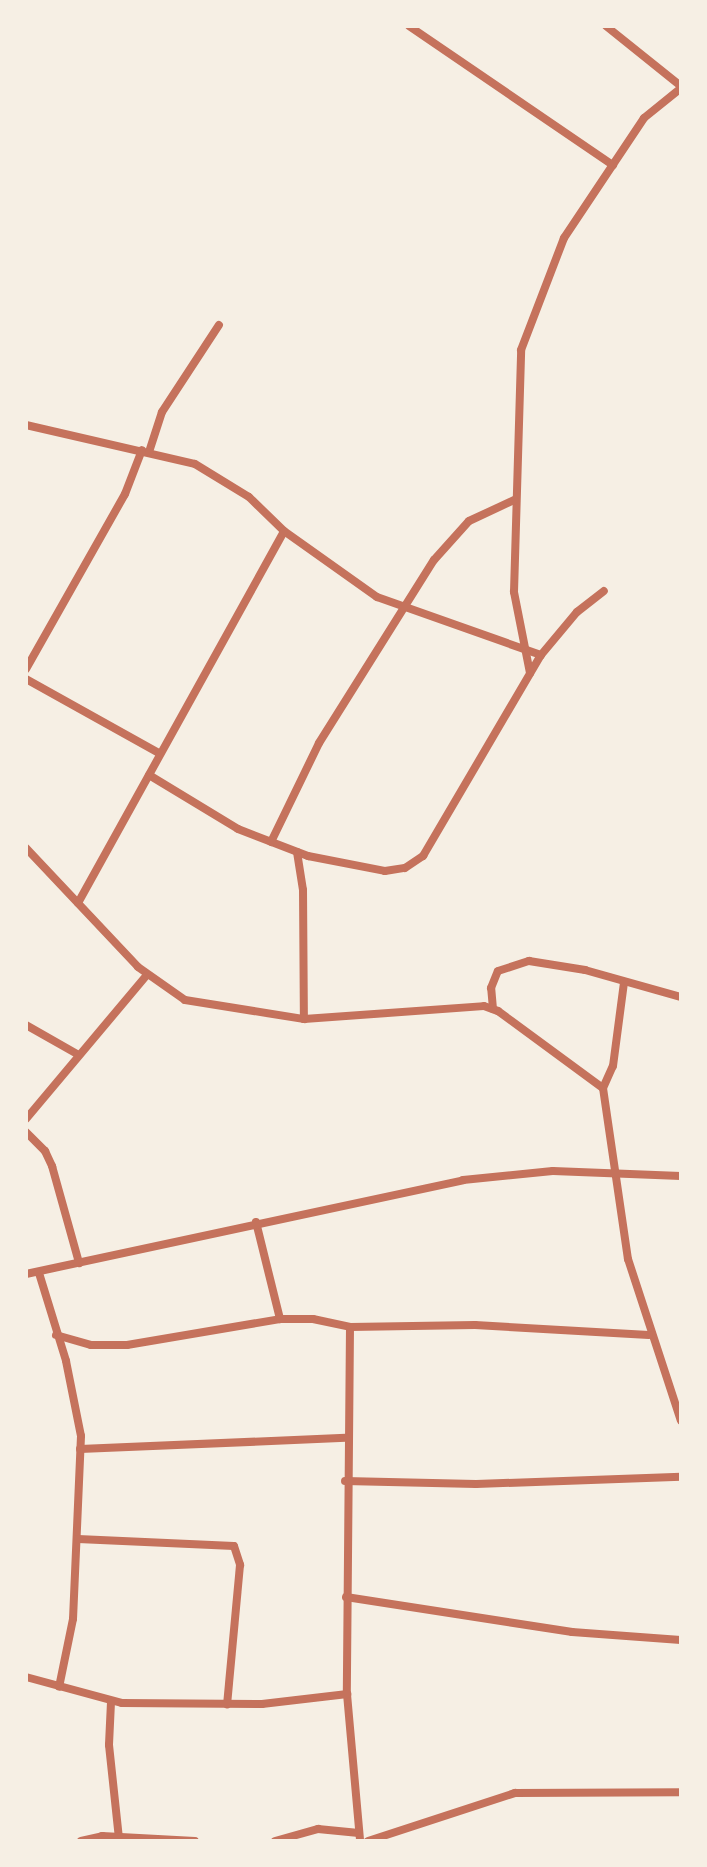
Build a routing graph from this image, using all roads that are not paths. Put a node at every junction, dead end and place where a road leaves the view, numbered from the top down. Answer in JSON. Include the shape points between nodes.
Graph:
{"nodes":[{"id":1,"x":409,"y":26,"type":"edge"},
{"id":2,"x":606,"y":26,"type":"edge"},
{"id":3,"x":681,"y":87,"type":"edge"},
{"id":4,"x":613,"y":165,"type":"junction"},
{"id":5,"x":219,"y":325,"type":"dead end"},
{"id":6,"x":26,"y":425,"type":"edge"},
{"id":7,"x":146,"y":451,"type":"junction"},
{"id":8,"x":514,"y":500,"type":"junction"},
{"id":9,"x":284,"y":531,"type":"junction"},
{"id":10,"x":604,"y":591,"type":"dead end"},
{"id":11,"x":405,"y":611,"type":"junction"},
{"id":12,"x":522,"y":649,"type":"junction"},
{"id":13,"x":541,"y":655,"type":"junction"},
{"id":14,"x":26,"y":669,"type":"edge"},
{"id":15,"x":530,"y":673,"type":"junction"},
{"id":16,"x":26,"y":679,"type":"edge"},
{"id":17,"x":159,"y":753,"type":"junction"},
{"id":18,"x":149,"y":775,"type":"junction"},
{"id":19,"x":271,"y":842,"type":"junction"},
{"id":20,"x":26,"y":848,"type":"edge"},
{"id":21,"x":297,"y":852,"type":"junction"},
{"id":22,"x":78,"y":903,"type":"junction"},
{"id":23,"x":147,"y":975,"type":"junction"},
{"id":24,"x":624,"y":982,"type":"junction"},
{"id":25,"x":681,"y":997,"type":"edge"},
{"id":26,"x":493,"y":1009,"type":"junction"},
{"id":27,"x":304,"y":1019,"type":"junction"},
{"id":28,"x":26,"y":1025,"type":"edge"},
{"id":29,"x":77,"y":1054,"type":"junction"},
{"id":30,"x":603,"y":1088,"type":"junction"},
{"id":31,"x":26,"y":1119,"type":"edge"},
{"id":32,"x":26,"y":1132,"type":"edge"},
{"id":33,"x":611,"y":1171,"type":"junction"},
{"id":34,"x":681,"y":1176,"type":"edge"},
{"id":35,"x":256,"y":1222,"type":"junction"},
{"id":36,"x":79,"y":1263,"type":"junction"},
{"id":37,"x":39,"y":1273,"type":"junction"},
{"id":38,"x":26,"y":1274,"type":"edge"},
{"id":39,"x":280,"y":1319,"type":"junction"},
{"id":40,"x":350,"y":1327,"type":"junction"},
{"id":41,"x":56,"y":1335,"type":"junction"},
{"id":42,"x":649,"y":1335,"type":"junction"},
{"id":43,"x":679,"y":1407,"type":"edge"},
{"id":44,"x":681,"y":1421,"type":"edge"},
{"id":45,"x":346,"y":1438,"type":"junction"},
{"id":46,"x":80,"y":1449,"type":"junction"},
{"id":47,"x":681,"y":1477,"type":"edge"},
{"id":48,"x":345,"y":1481,"type":"junction"},
{"id":49,"x":78,"y":1539,"type":"junction"},
{"id":50,"x":346,"y":1597,"type":"junction"},
{"id":51,"x":681,"y":1640,"type":"edge"},
{"id":52,"x":26,"y":1677,"type":"edge"},
{"id":53,"x":59,"y":1687,"type":"junction"},
{"id":54,"x":347,"y":1694,"type":"junction"},
{"id":55,"x":111,"y":1702,"type":"junction"},
{"id":56,"x":227,"y":1704,"type":"junction"},
{"id":57,"x":681,"y":1792,"type":"edge"},
{"id":58,"x":360,"y":1837,"type":"edge"},
{"id":59,"x":119,"y":1838,"type":"junction"},
{"id":60,"x":81,"y":1841,"type":"edge"},
{"id":61,"x":195,"y":1841,"type":"edge"},
{"id":62,"x":275,"y":1841,"type":"edge"},
{"id":63,"x":368,"y":1841,"type":"edge"}],
"edges":[{"from":1,"to":4,"type":"street"},
{"from":2,"to":3,"type":"street"},
{"from":3,"to":4,"type":"street","via":[[644,118]]},
{"from":4,"to":8,"type":"street","via":[[564,238],[521,350]]},
{"from":5,"to":7,"type":"street","via":[[162,412]]},
{"from":6,"to":7,"type":"street"},
{"from":7,"to":9,"type":"street","via":[[195,464],[222,479]]},
{"from":7,"to":14,"type":"street"},
{"from":8,"to":11,"type":"street","via":[[456,531]]},
{"from":8,"to":12,"type":"street","via":[[514,592]]},
{"from":9,"to":11,"type":"street"},
{"from":9,"to":17,"type":"street","via":[[174,737]]},
{"from":10,"to":13,"type":"street","via":[[577,612]]},
{"from":11,"to":12,"type":"street"},
{"from":11,"to":19,"type":"street","via":[[319,743]]},
{"from":12,"to":13,"type":"street"},
{"from":12,"to":15,"type":"street"},
{"from":13,"to":15,"type":"street"},
{"from":15,"to":21,"type":"street","via":[[423,856],[405,868],[385,871]]},
{"from":16,"to":17,"type":"street"},
{"from":17,"to":18,"type":"street"},
{"from":18,"to":19,"type":"street"},
{"from":18,"to":22,"type":"street"},
{"from":19,"to":21,"type":"street"},
{"from":20,"to":22,"type":"street"},
{"from":21,"to":27,"type":"street","via":[[303,890]]},
{"from":22,"to":23,"type":"street"},
{"from":23,"to":27,"type":"street","via":[[185,1000]]},
{"from":23,"to":29,"type":"street"},
{"from":24,"to":25,"type":"street"},
{"from":24,"to":26,"type":"street","via":[[545,962],[510,965],[493,978]]},
{"from":24,"to":30,"type":"street","via":[[613,1066]]},
{"from":26,"to":27,"type":"street","via":[[440,1007]]},
{"from":26,"to":30,"type":"street"},
{"from":28,"to":29,"type":"street"},
{"from":29,"to":31,"type":"street"},
{"from":30,"to":33,"type":"street"},
{"from":32,"to":36,"type":"street","via":[[52,1166]]},
{"from":33,"to":34,"type":"street"},
{"from":33,"to":35,"type":"street","via":[[499,1174],[401,1189]]},
{"from":33,"to":42,"type":"street"},
{"from":35,"to":36,"type":"street"},
{"from":35,"to":39,"type":"street"},
{"from":36,"to":37,"type":"street"},
{"from":37,"to":38,"type":"street"},
{"from":37,"to":41,"type":"street"},
{"from":39,"to":40,"type":"street"},
{"from":39,"to":41,"type":"street","via":[[127,1345],[91,1345]]},
{"from":40,"to":42,"type":"street","via":[[475,1325]]},
{"from":40,"to":45,"type":"street"},
{"from":41,"to":46,"type":"street","via":[[77,1406]]},
{"from":42,"to":43,"type":"street"},
{"from":43,"to":44,"type":"street"},
{"from":45,"to":46,"type":"street"},
{"from":45,"to":48,"type":"street"},
{"from":46,"to":49,"type":"street"},
{"from":47,"to":48,"type":"street","via":[[476,1484]]},
{"from":48,"to":50,"type":"street"},
{"from":49,"to":53,"type":"street","via":[[73,1619]]},
{"from":49,"to":56,"type":"street","via":[[234,1546],[240,1565]]},
{"from":50,"to":51,"type":"street","via":[[572,1632]]},
{"from":50,"to":54,"type":"street"},
{"from":52,"to":53,"type":"street"},
{"from":53,"to":55,"type":"street"},
{"from":54,"to":56,"type":"street"},
{"from":54,"to":58,"type":"street"},
{"from":55,"to":56,"type":"street"},
{"from":55,"to":59,"type":"street","via":[[109,1745]]},
{"from":57,"to":63,"type":"street","via":[[515,1793]]},
{"from":58,"to":62,"type":"street","via":[[318,1829]]},
{"from":59,"to":60,"type":"street"},
{"from":59,"to":61,"type":"street"}]}
